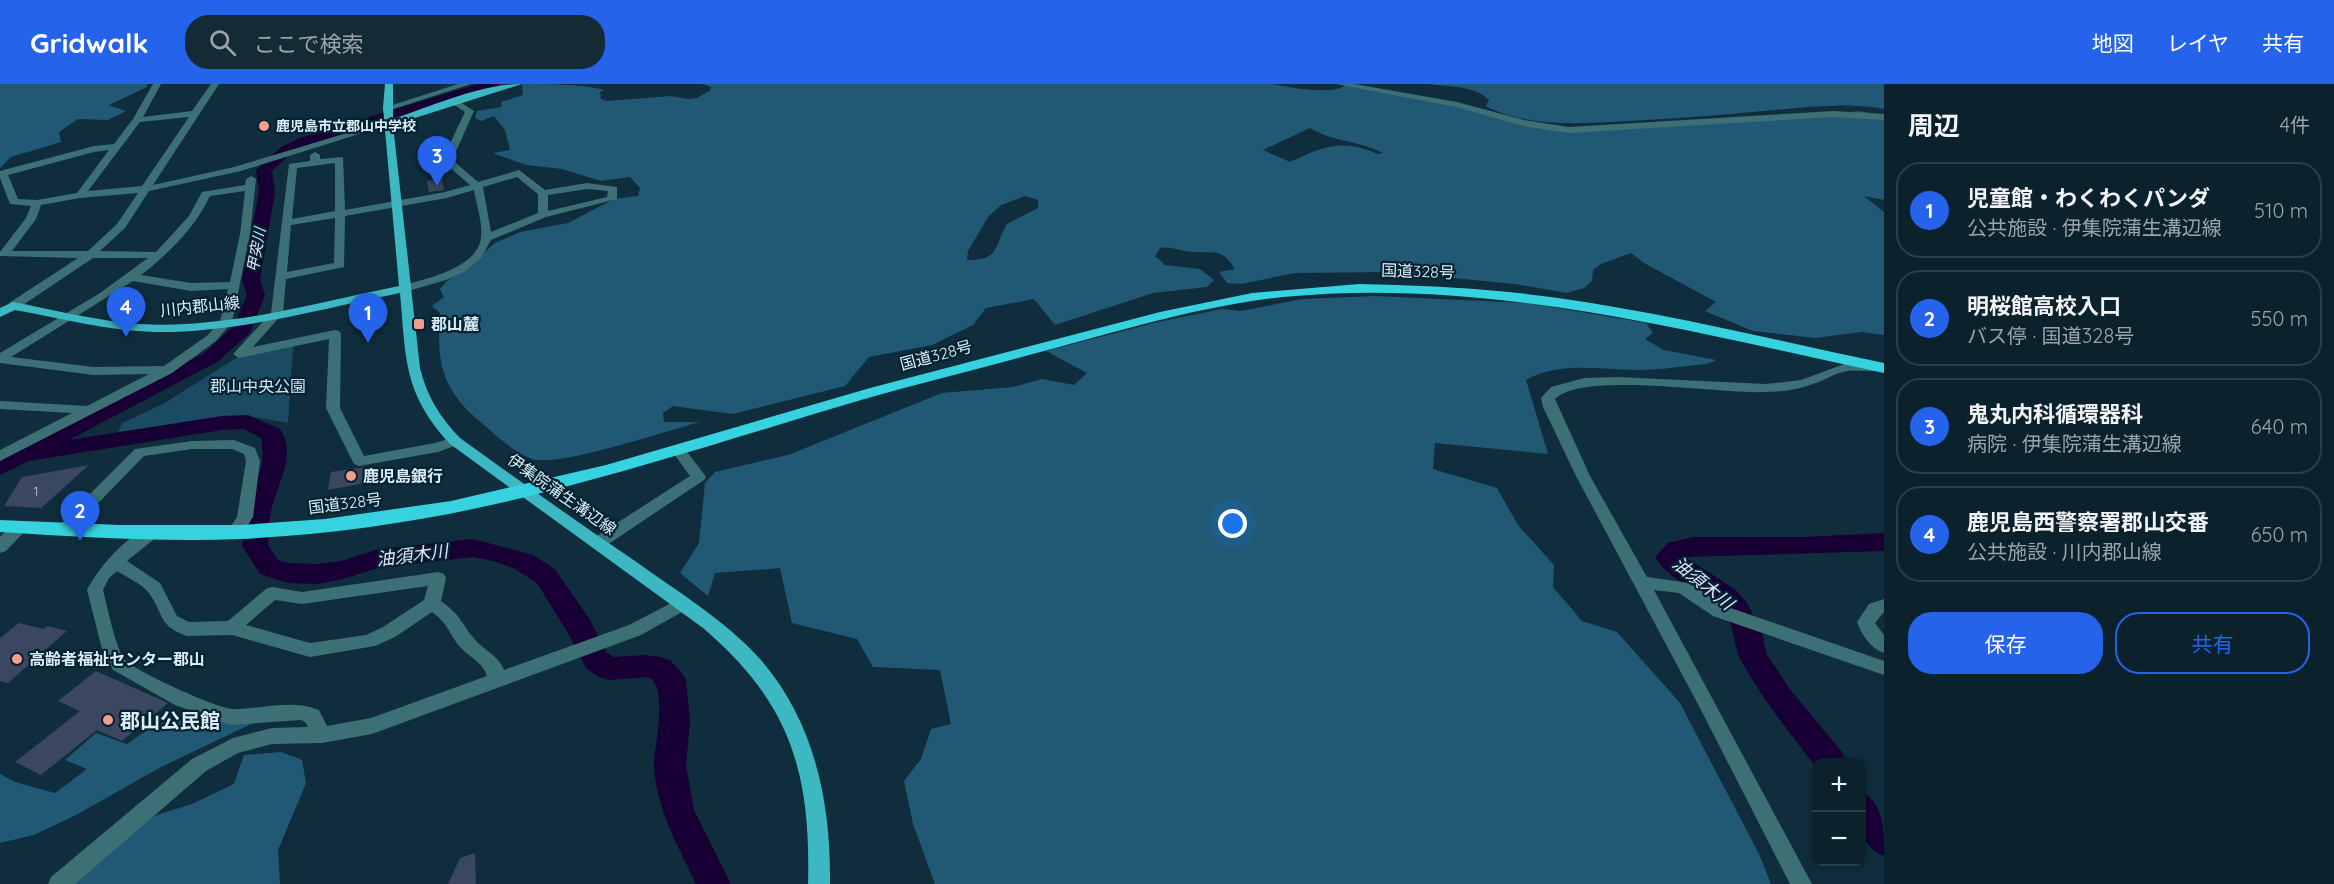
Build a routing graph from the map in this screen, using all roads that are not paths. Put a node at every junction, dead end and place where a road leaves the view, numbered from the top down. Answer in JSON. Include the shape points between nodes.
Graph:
{"nodes":[{"id":1,"x":157,"y":84,"type":"edge"},
{"id":2,"x":215,"y":84,"type":"edge"},
{"id":3,"x":389,"y":84,"type":"edge"},
{"id":4,"x":467,"y":84,"type":"edge"},
{"id":5,"x":518,"y":84,"type":"edge"},
{"id":6,"x":1340,"y":84,"type":"edge"},
{"id":7,"x":443,"y":88,"type":"edge"},
{"id":8,"x":454,"y":101,"type":"junction"},
{"id":9,"x":194,"y":114,"type":"junction"},
{"id":10,"x":388,"y":114,"type":"junction"},
{"id":11,"x":1884,"y":117,"type":"edge"},
{"id":12,"x":137,"y":120,"type":"junction"},
{"id":13,"x":315,"y":146,"type":"junction"},
{"id":14,"x":116,"y":147,"type":"junction"},
{"id":15,"x":315,"y":163,"type":"junction"},
{"id":16,"x":253,"y":165,"type":"junction"},
{"id":17,"x":250,"y":187,"type":"junction"},
{"id":18,"x":478,"y":187,"type":"junction"},
{"id":19,"x":145,"y":189,"type":"junction"},
{"id":20,"x":543,"y":193,"type":"junction"},
{"id":21,"x":80,"y":195,"type":"junction"},
{"id":22,"x":37,"y":203,"type":"junction"},
{"id":23,"x":398,"y":204,"type":"junction"},
{"id":24,"x":339,"y":214,"type":"junction"},
{"id":25,"x":543,"y":215,"type":"junction"},
{"id":26,"x":286,"y":223,"type":"junction"},
{"id":27,"x":487,"y":238,"type":"junction"},
{"id":28,"x":90,"y":255,"type":"junction"},
{"id":29,"x":159,"y":255,"type":"junction"},
{"id":30,"x":282,"y":276,"type":"junction"},
{"id":31,"x":130,"y":277,"type":"junction"},
{"id":32,"x":235,"y":285,"type":"junction"},
{"id":33,"x":405,"y":288,"type":"junction"},
{"id":34,"x":13,"y":306,"type":"junction"},
{"id":35,"x":0,"y":313,"type":"edge"},
{"id":36,"x":273,"y":313,"type":"junction"},
{"id":37,"x":67,"y":317,"type":"junction"},
{"id":38,"x":228,"y":322,"type":"junction"},
{"id":39,"x":0,"y":358,"type":"edge"},
{"id":40,"x":1882,"y":368,"type":"edge"},
{"id":41,"x":167,"y":370,"type":"junction"},
{"id":42,"x":0,"y":405,"type":"edge"},
{"id":43,"x":91,"y":410,"type":"junction"},
{"id":44,"x":455,"y":441,"type":"junction"},
{"id":45,"x":679,"y":451,"type":"junction"},
{"id":46,"x":0,"y":456,"type":"edge"},
{"id":47,"x":524,"y":492,"type":"junction"},
{"id":48,"x":0,"y":526,"type":"edge"},
{"id":49,"x":19,"y":527,"type":"junction"},
{"id":50,"x":63,"y":530,"type":"junction"},
{"id":51,"x":153,"y":532,"type":"junction"},
{"id":52,"x":238,"y":532,"type":"junction"},
{"id":53,"x":598,"y":543,"type":"junction"},
{"id":54,"x":0,"y":547,"type":"edge"},
{"id":55,"x":116,"y":562,"type":"junction"},
{"id":56,"x":1641,"y":583,"type":"junction"},
{"id":57,"x":432,"y":603,"type":"junction"},
{"id":58,"x":683,"y":604,"type":"junction"},
{"id":59,"x":1884,"y":605,"type":"edge"},
{"id":60,"x":232,"y":628,"type":"junction"},
{"id":61,"x":1884,"y":646,"type":"edge"},
{"id":62,"x":1884,"y":668,"type":"edge"},
{"id":63,"x":497,"y":680,"type":"junction"},
{"id":64,"x":322,"y":735,"type":"junction"},
{"id":65,"x":59,"y":884,"type":"edge"},
{"id":66,"x":819,"y":884,"type":"edge"},
{"id":67,"x":1801,"y":884,"type":"edge"}],
"edges":[{"from":1,"to":12,"type":"street"},
{"from":2,"to":9,"type":"street"},
{"from":3,"to":10,"type":"main road","name":"伊集院蒲生溝辺線"},
{"from":4,"to":7,"type":"street"},
{"from":5,"to":8,"type":"main road"},
{"from":6,"to":11,"type":"street","via":[[1569,130],[1833,114]]},
{"from":7,"to":10,"type":"street"},
{"from":8,"to":10,"type":"main road"},
{"from":8,"to":18,"type":"street","via":[[470,111],[449,156],[451,164]]},
{"from":9,"to":12,"type":"street"},
{"from":9,"to":19,"type":"street"},
{"from":10,"to":13,"type":"street"},
{"from":10,"to":23,"type":"main road","name":"伊集院蒲生溝辺線"},
{"from":12,"to":14,"type":"street"},
{"from":13,"to":15,"type":"street"},
{"from":13,"to":16,"type":"street"},
{"from":14,"to":21,"type":"street"},
{"from":14,"to":22,"type":"street","via":[[3,173],[14,202]]},
{"from":15,"to":24,"type":"street","via":[[340,159]]},
{"from":15,"to":26,"type":"street","via":[[292,166]]},
{"from":16,"to":17,"type":"street"},
{"from":16,"to":19,"type":"street"},
{"from":17,"to":29,"type":"street","via":[[206,194],[194,217]]},
{"from":17,"to":32,"type":"street"},
{"from":18,"to":20,"type":"street","via":[[519,173]]},
{"from":18,"to":23,"type":"street"},
{"from":18,"to":27,"type":"street"},
{"from":19,"to":21,"type":"street"},
{"from":19,"to":28,"type":"street","via":[[121,226]]},
{"from":20,"to":25,"type":"street"},
{"from":20,"to":25,"type":"street","via":[[587,186],[613,189],[612,199]]},
{"from":21,"to":22,"type":"street"},
{"from":22,"to":28,"type":"street","via":[[31,219],[4,254]]},
{"from":23,"to":24,"type":"street"},
{"from":23,"to":33,"type":"main road","name":"伊集院蒲生溝辺線"},
{"from":24,"to":26,"type":"street"},
{"from":24,"to":30,"type":"street","via":[[340,265]]},
{"from":25,"to":27,"type":"street"},
{"from":26,"to":30,"type":"street"},
{"from":27,"to":33,"type":"street","via":[[475,259],[454,272]]},
{"from":28,"to":29,"type":"street"},
{"from":28,"to":34,"type":"street"},
{"from":29,"to":31,"type":"street"},
{"from":30,"to":36,"type":"street"},
{"from":31,"to":32,"type":"street","via":[[191,287]]},
{"from":31,"to":37,"type":"street"},
{"from":32,"to":38,"type":"street"},
{"from":33,"to":36,"type":"main road","name":"川内郡山線"},
{"from":33,"to":44,"type":"main road","name":"伊集院蒲生溝辺線","via":[[418,391],[431,415]]},
{"from":34,"to":35,"type":"main road"},
{"from":34,"to":37,"type":"main road","name":"川内郡山線"},
{"from":36,"to":38,"type":"main road","name":"川内郡山線"},
{"from":36,"to":44,"type":"street","via":[[264,330],[239,354],[335,334],[333,408],[359,461]]},
{"from":37,"to":38,"type":"main road","name":"川内郡山線","via":[[139,327]]},
{"from":37,"to":39,"type":"street"},
{"from":38,"to":41,"type":"street","via":[[205,344]]},
{"from":39,"to":41,"type":"street","via":[[94,371]]},
{"from":40,"to":45,"type":"highway","name":"国道328号","via":[[1528,299],[1419,289],[1311,291],[1251,297],[1162,315],[856,397]]},
{"from":40,"to":56,"type":"street","via":[[1843,368],[1799,384],[1770,387],[1599,382],[1552,391],[1548,398],[1560,429]]},
{"from":41,"to":43,"type":"street"},
{"from":42,"to":43,"type":"street"},
{"from":43,"to":46,"type":"street"},
{"from":44,"to":47,"type":"main road","name":"伊集院蒲生溝辺線"},
{"from":45,"to":47,"type":"highway","name":"国道328号"},
{"from":45,"to":53,"type":"street","via":[[699,477]]},
{"from":47,"to":52,"type":"highway","name":"国道328号","via":[[374,520]]},
{"from":47,"to":53,"type":"main road","name":"伊集院蒲生溝辺線"},
{"from":48,"to":49,"type":"highway","name":"国道328号"},
{"from":49,"to":50,"type":"highway","name":"国道328号"},
{"from":49,"to":54,"type":"street"},
{"from":50,"to":51,"type":"highway","name":"国道328号"},
{"from":50,"to":52,"type":"street","via":[[137,454],[192,445],[234,444],[250,451],[253,461],[245,517]]},
{"from":51,"to":52,"type":"highway","name":"国道328号"},
{"from":51,"to":55,"type":"street"},
{"from":53,"to":58,"type":"main road","name":"伊集院蒲生溝辺線"},
{"from":55,"to":60,"type":"street","via":[[154,587],[171,620],[178,625],[187,629]]},
{"from":55,"to":64,"type":"street","via":[[103,574],[95,590],[119,665],[174,696],[230,717],[302,712],[312,717]]},
{"from":56,"to":62,"type":"street","via":[[1683,587],[1719,611]]},
{"from":56,"to":67,"type":"street"},
{"from":57,"to":60,"type":"street","via":[[369,641],[331,648],[310,650]]},
{"from":57,"to":60,"type":"street","via":[[438,578],[302,598],[272,593]]},
{"from":57,"to":63,"type":"street","via":[[451,617],[466,642],[494,667]]},
{"from":58,"to":63,"type":"street","via":[[635,630]]},
{"from":58,"to":66,"type":"main road","name":"伊集院蒲生溝辺線","via":[[754,665],[790,719],[813,788],[821,854]]},
{"from":59,"to":61,"type":"street","via":[[1875,609],[1866,622]]},
{"from":63,"to":64,"type":"street","via":[[372,726]]},
{"from":64,"to":65,"type":"street","via":[[272,736],[233,746],[199,765]]}]}
